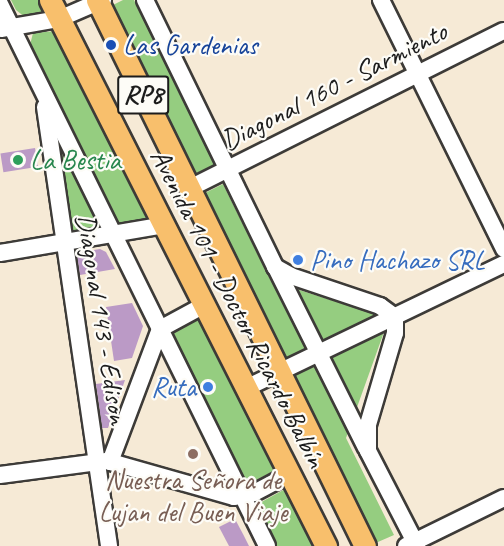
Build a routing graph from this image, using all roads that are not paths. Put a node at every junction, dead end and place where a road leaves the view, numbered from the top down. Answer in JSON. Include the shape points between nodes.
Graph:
{"nodes":[{"id":1,"x":50,"y":0,"type":"edge"},
{"id":2,"x":145,"y":0,"type":"edge"},
{"id":3,"x":381,"y":0,"type":"edge"},
{"id":4,"x":99,"y":1,"type":"edge"},
{"id":5,"x":0,"y":4,"type":"edge"},
{"id":6,"x":59,"y":19,"type":"junction"},
{"id":7,"x":6,"y":28,"type":"edge"},
{"id":8,"x":504,"y":32,"type":"edge"},
{"id":9,"x":418,"y":75,"type":"junction"},
{"id":10,"x":45,"y":100,"type":"junction"},
{"id":11,"x":229,"y":170,"type":"junction"},
{"id":12,"x":188,"y":189,"type":"junction"},
{"id":13,"x":166,"y":225,"type":"junction"},
{"id":14,"x":112,"y":236,"type":"junction"},
{"id":15,"x":62,"y":244,"type":"junction"},
{"id":16,"x":504,"y":249,"type":"edge"},
{"id":17,"x":0,"y":253,"type":"edge"},
{"id":18,"x":504,"y":264,"type":"edge"},
{"id":19,"x":275,"y":267,"type":"junction"},
{"id":20,"x":206,"y":304,"type":"junction"},
{"id":21,"x":395,"y":317,"type":"junction"},
{"id":22,"x":160,"y":329,"type":"junction"},
{"id":23,"x":319,"y":353,"type":"junction"},
{"id":24,"x":278,"y":373,"type":"junction"},
{"id":25,"x":246,"y":388,"type":"junction"},
{"id":26,"x":368,"y":451,"type":"junction"},
{"id":27,"x":103,"y":462,"type":"junction"},
{"id":28,"x":289,"y":474,"type":"junction"},
{"id":29,"x":0,"y":475,"type":"edge"},
{"id":30,"x":242,"y":497,"type":"junction"},
{"id":31,"x":504,"y":498,"type":"edge"},
{"id":32,"x":412,"y":545,"type":"edge"},
{"id":33,"x":109,"y":546,"type":"edge"},
{"id":34,"x":267,"y":546,"type":"edge"},
{"id":35,"x":326,"y":546,"type":"edge"},
{"id":36,"x":365,"y":546,"type":"edge"}],
"edges":[{"from":1,"to":6,"type":"main road","name":"Avenida 101 - Doctor Ricardo Balbín","number":"RP8"},
{"from":2,"to":11,"type":"street"},
{"from":3,"to":9,"type":"street"},
{"from":4,"to":6,"type":"street"},
{"from":4,"to":12,"type":"main road","name":"Avenida 101 - Doctor Ricardo Balbín","number":"RP8"},
{"from":5,"to":7,"type":"street"},
{"from":6,"to":7,"type":"street"},
{"from":6,"to":13,"type":"main road","name":"Avenida 101 - Doctor Ricardo Balbín","number":"RP8"},
{"from":7,"to":10,"type":"street"},
{"from":8,"to":9,"type":"street","name":"Diagonal 160 - Sarmiento"},
{"from":9,"to":11,"type":"street","name":"Diagonal 160 - Sarmiento"},
{"from":9,"to":16,"type":"street"},
{"from":10,"to":14,"type":"street"},
{"from":10,"to":15,"type":"street","name":"Diagonal 143 - Edison"},
{"from":11,"to":12,"type":"street","name":"Diagonal 160 - Sarmiento"},
{"from":11,"to":19,"type":"street"},
{"from":12,"to":24,"type":"main road","name":"Avenida 101 - Doctor Ricardo Balbín","number":"RP8"},
{"from":13,"to":14,"type":"street"},
{"from":13,"to":20,"type":"main road","name":"Avenida 101 - Doctor Ricardo Balbín","number":"RP8"},
{"from":14,"to":15,"type":"street"},
{"from":14,"to":22,"type":"street"},
{"from":15,"to":17,"type":"street"},
{"from":15,"to":27,"type":"street","name":"Diagonal 143 - Edison"},
{"from":18,"to":21,"type":"street"},
{"from":19,"to":21,"type":"street","via":[[380,306]]},
{"from":19,"to":23,"type":"street"},
{"from":20,"to":22,"type":"street"},
{"from":20,"to":25,"type":"main road","name":"Avenida 101 - Doctor Ricardo Balbín","number":"RP8"},
{"from":21,"to":23,"type":"street"},
{"from":21,"to":26,"type":"street","via":[[395,333],[368,425]]},
{"from":22,"to":27,"type":"street"},
{"from":22,"to":30,"type":"street"},
{"from":23,"to":24,"type":"street"},
{"from":23,"to":26,"type":"street"},
{"from":24,"to":25,"type":"street"},
{"from":24,"to":36,"type":"main road","name":"Avenida 101 - Doctor Ricardo Balbín","number":"RP8"},
{"from":25,"to":28,"type":"main road","name":"Avenida 101 - Doctor Ricardo Balbín","number":"RP8"},
{"from":26,"to":32,"type":"street"},
{"from":27,"to":29,"type":"street"},
{"from":27,"to":30,"type":"street"},
{"from":27,"to":33,"type":"street","name":"Diagonal 143 - Edison"},
{"from":28,"to":30,"type":"street"},
{"from":28,"to":35,"type":"main road","name":"Avenida 101 - Doctor Ricardo Balbín","number":"RP8"},
{"from":30,"to":34,"type":"street"},
{"from":31,"to":32,"type":"street"}]}
